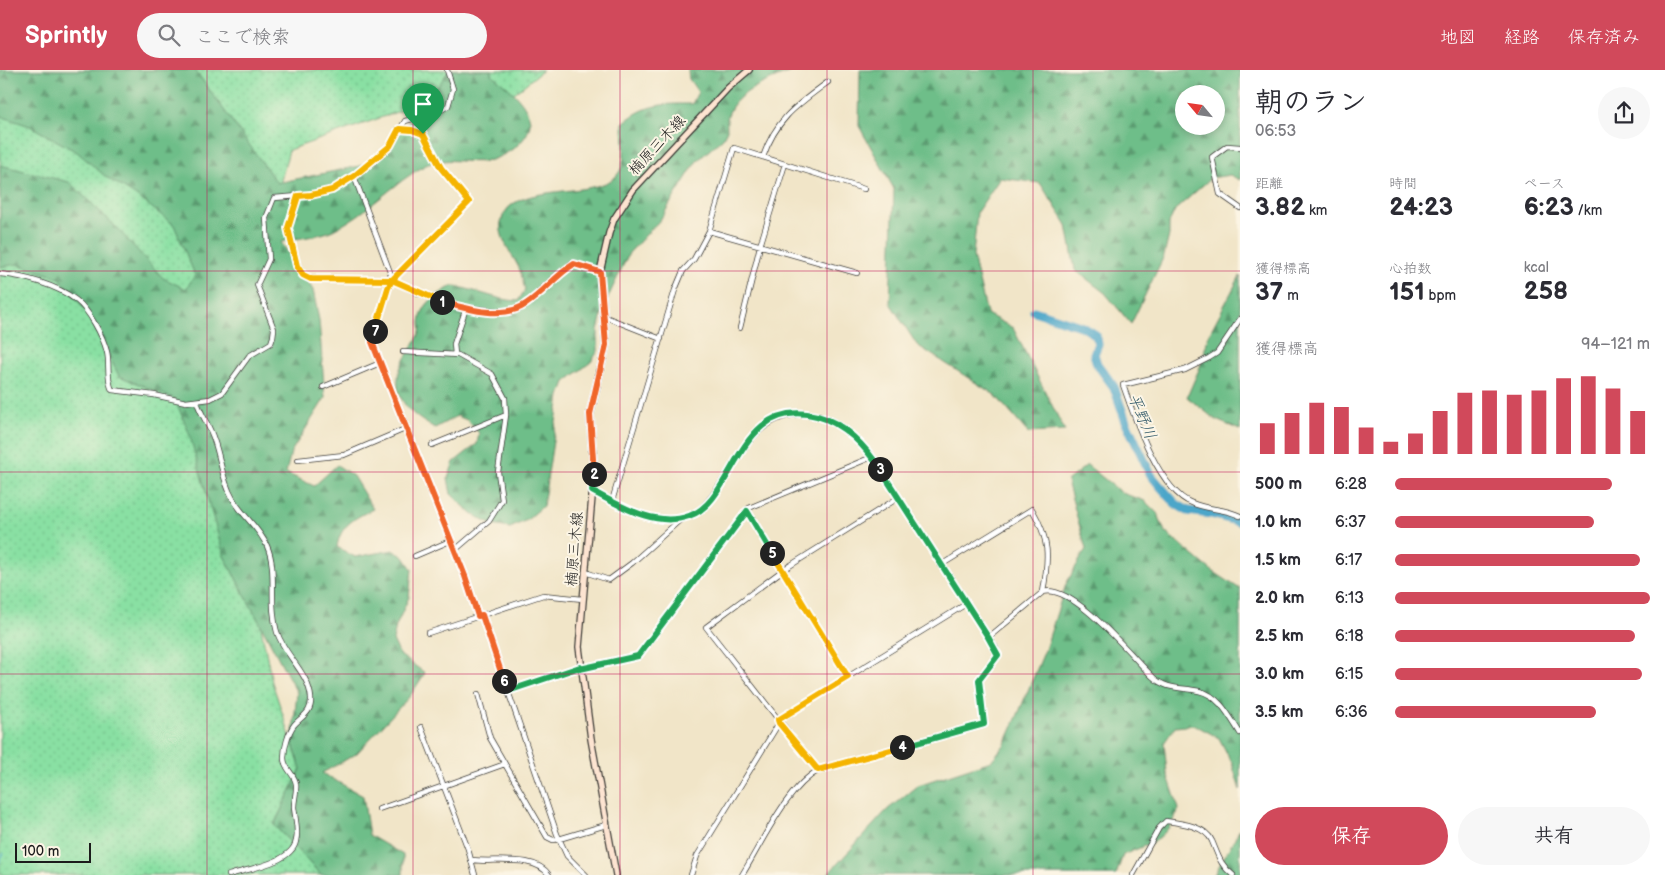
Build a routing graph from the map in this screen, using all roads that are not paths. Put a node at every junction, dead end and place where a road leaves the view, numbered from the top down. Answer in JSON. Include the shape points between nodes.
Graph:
{"nodes":[{"id":1,"x":447,"y":70,"type":"edge"},
{"id":2,"x":749,"y":70,"type":"edge"},
{"id":3,"x":828,"y":82,"type":"dead end"},
{"id":4,"x":399,"y":129,"type":"junction"},
{"id":5,"x":1240,"y":147,"type":"edge"},
{"id":6,"x":763,"y":157,"type":"junction"},
{"id":7,"x":785,"y":164,"type":"junction"},
{"id":8,"x":354,"y":176,"type":"junction"},
{"id":9,"x":864,"y":189,"type":"dead end"},
{"id":10,"x":298,"y":196,"type":"junction"},
{"id":11,"x":1240,"y":208,"type":"edge"},
{"id":12,"x":709,"y":231,"type":"junction"},
{"id":13,"x":760,"y":246,"type":"junction"},
{"id":14,"x":600,"y":272,"type":"junction"},
{"id":15,"x":857,"y":273,"type":"dead end"},
{"id":16,"x":0,"y":274,"type":"edge"},
{"id":17,"x":392,"y":280,"type":"junction"},
{"id":18,"x":466,"y":308,"type":"junction"},
{"id":19,"x":603,"y":316,"type":"junction"},
{"id":20,"x":1240,"y":319,"type":"edge"},
{"id":21,"x":740,"y":328,"type":"dead end"},
{"id":22,"x":661,"y":339,"type":"junction"},
{"id":23,"x":403,"y":352,"type":"dead end"},
{"id":24,"x":455,"y":354,"type":"junction"},
{"id":25,"x":380,"y":362,"type":"junction"},
{"id":26,"x":323,"y":387,"type":"dead end"},
{"id":27,"x":197,"y":402,"type":"junction"},
{"id":28,"x":506,"y":415,"type":"junction"},
{"id":29,"x":405,"y":429,"type":"junction"},
{"id":30,"x":432,"y":444,"type":"dead end"},
{"id":31,"x":872,"y":457,"type":"junction"},
{"id":32,"x":298,"y":460,"type":"dead end"},
{"id":33,"x":592,"y":491,"type":"junction"},
{"id":34,"x":898,"y":498,"type":"junction"},
{"id":35,"x":612,"y":501,"type":"junction"},
{"id":36,"x":747,"y":511,"type":"junction"},
{"id":37,"x":1240,"y":516,"type":"edge"},
{"id":38,"x":682,"y":518,"type":"junction"},
{"id":39,"x":450,"y":541,"type":"junction"},
{"id":40,"x":454,"y":551,"type":"junction"},
{"id":41,"x":415,"y":556,"type":"dead end"},
{"id":42,"x":941,"y":565,"type":"junction"},
{"id":43,"x":783,"y":570,"type":"junction"},
{"id":44,"x":585,"y":572,"type":"junction"},
{"id":45,"x":1042,"y":592,"type":"junction"},
{"id":46,"x":583,"y":599,"type":"junction"},
{"id":47,"x":966,"y":604,"type":"junction"},
{"id":48,"x":480,"y":616,"type":"junction"},
{"id":49,"x":428,"y":633,"type":"dead end"},
{"id":50,"x":988,"y":637,"type":"junction"},
{"id":51,"x":580,"y":668,"type":"junction"},
{"id":52,"x":848,"y":677,"type":"junction"},
{"id":53,"x":508,"y":691,"type":"junction"},
{"id":54,"x":478,"y":694,"type":"dead end"},
{"id":55,"x":778,"y":722,"type":"junction"},
{"id":56,"x":421,"y":727,"type":"dead end"},
{"id":57,"x":1240,"y":734,"type":"edge"},
{"id":58,"x":504,"y":764,"type":"junction"},
{"id":59,"x":818,"y":770,"type":"junction"},
{"id":60,"x":444,"y":786,"type":"junction"},
{"id":61,"x":379,"y":809,"type":"dead end"},
{"id":62,"x":606,"y":825,"type":"junction"},
{"id":63,"x":559,"y":840,"type":"junction"},
{"id":64,"x":472,"y":860,"type":"junction"},
{"id":65,"x":229,"y":875,"type":"edge"},
{"id":66,"x":475,"y":875,"type":"edge"},
{"id":67,"x":549,"y":875,"type":"edge"},
{"id":68,"x":586,"y":875,"type":"edge"},
{"id":69,"x":616,"y":875,"type":"edge"},
{"id":70,"x":691,"y":875,"type":"edge"},
{"id":71,"x":742,"y":875,"type":"edge"},
{"id":72,"x":1133,"y":875,"type":"edge"},
{"id":73,"x":1232,"y":875,"type":"edge"}],
"edges":[{"from":1,"to":4,"type":"street","via":[[453,89],[448,106],[405,121]]},
{"from":2,"to":14,"type":"main road","name":"楠原三木線","via":[[728,88],[633,190],[608,233]]},
{"from":3,"to":6,"type":"street","via":[[794,107],[778,124]]},
{"from":4,"to":8,"type":"street","via":[[390,146]]},
{"from":4,"to":17,"type":"street","via":[[423,134],[441,168],[469,202]]},
{"from":5,"to":11,"type":"street","via":[[1227,146],[1212,157],[1220,194]]},
{"from":6,"to":7,"type":"street"},
{"from":6,"to":12,"type":"street","via":[[734,148]]},
{"from":7,"to":9,"type":"street"},
{"from":7,"to":13,"type":"street"},
{"from":8,"to":10,"type":"street","via":[[332,190]]},
{"from":8,"to":17,"type":"street"},
{"from":10,"to":17,"type":"street","via":[[288,228],[297,266],[303,275],[325,280]]},
{"from":10,"to":27,"type":"street","via":[[274,198],[266,218],[269,259],[257,285],[274,329],[271,343],[249,356],[222,393]]},
{"from":12,"to":13,"type":"street"},
{"from":12,"to":22,"type":"street","via":[[678,282]]},
{"from":13,"to":15,"type":"street"},
{"from":13,"to":21,"type":"street"},
{"from":14,"to":18,"type":"street","via":[[574,264],[519,309],[507,312]]},
{"from":14,"to":19,"type":"main road","name":"楠原三木線"},
{"from":16,"to":27,"type":"street","via":[[62,291],[77,300],[102,339],[112,390]]},
{"from":17,"to":18,"type":"street","via":[[434,299]]},
{"from":17,"to":25,"type":"street","via":[[372,342]]},
{"from":18,"to":24,"type":"street","via":[[454,344]]},
{"from":19,"to":22,"type":"street"},
{"from":19,"to":33,"type":"main road","name":"楠原三木線","via":[[606,345],[590,414],[594,453]]},
{"from":20,"to":37,"type":"street","via":[[1217,353],[1185,370],[1123,385],[1151,456],[1173,488],[1192,504]]},
{"from":22,"to":35,"type":"street"},
{"from":23,"to":24,"type":"street"},
{"from":24,"to":28,"type":"street","via":[[495,377],[505,398]]},
{"from":25,"to":26,"type":"street"},
{"from":25,"to":29,"type":"street"},
{"from":27,"to":65,"type":"street","via":[[214,437],[232,499],[260,532],[267,546],[272,561],[272,609],[277,631],[311,696],[306,716],[290,732],[284,757],[296,784],[296,842],[292,851],[283,858]]},
{"from":28,"to":30,"type":"street"},
{"from":28,"to":40,"type":"street","via":[[498,472],[502,500],[489,521]]},
{"from":29,"to":32,"type":"street","via":[[344,455]]},
{"from":29,"to":39,"type":"street"},
{"from":31,"to":34,"type":"street"},
{"from":31,"to":36,"type":"street"},
{"from":31,"to":38,"type":"street","via":[[862,445],[826,418],[803,413],[777,418],[750,439],[702,509]]},
{"from":33,"to":35,"type":"street"},
{"from":33,"to":44,"type":"main road","name":"楠原三木線"},
{"from":34,"to":42,"type":"street"},
{"from":34,"to":43,"type":"street"},
{"from":35,"to":38,"type":"street","via":[[651,518]]},
{"from":36,"to":43,"type":"street"},
{"from":36,"to":51,"type":"street","via":[[638,656]]},
{"from":38,"to":44,"type":"street","via":[[609,580]]},
{"from":39,"to":40,"type":"street"},
{"from":39,"to":41,"type":"street"},
{"from":40,"to":48,"type":"street"},
{"from":42,"to":45,"type":"street","via":[[1032,509],[1046,541],[1047,561]]},
{"from":42,"to":47,"type":"street"},
{"from":43,"to":52,"type":"street"},
{"from":43,"to":55,"type":"street","via":[[706,627]]},
{"from":44,"to":46,"type":"main road","name":"楠原三木線"},
{"from":45,"to":50,"type":"street"},
{"from":45,"to":57,"type":"street","via":[[1058,591],[1074,599],[1154,679],[1166,687],[1200,691],[1211,696],[1229,715]]},
{"from":46,"to":48,"type":"street","via":[[543,595]]},
{"from":46,"to":51,"type":"main road","name":"楠原三木線"},
{"from":47,"to":50,"type":"street"},
{"from":47,"to":52,"type":"street"},
{"from":48,"to":49,"type":"street"},
{"from":48,"to":53,"type":"street"},
{"from":50,"to":59,"type":"street","via":[[998,655],[979,680],[984,724]]},
{"from":51,"to":53,"type":"street"},
{"from":51,"to":62,"type":"main road","name":"楠原三木線"},
{"from":52,"to":55,"type":"street"},
{"from":53,"to":63,"type":"street"},
{"from":54,"to":58,"type":"street","via":[[490,738]]},
{"from":55,"to":59,"type":"street"},
{"from":55,"to":70,"type":"street","via":[[697,856]]},
{"from":56,"to":60,"type":"street"},
{"from":58,"to":60,"type":"street"},
{"from":58,"to":63,"type":"street","via":[[547,837]]},
{"from":59,"to":71,"type":"street","via":[[795,787]]},
{"from":60,"to":61,"type":"street"},
{"from":60,"to":64,"type":"street"},
{"from":62,"to":63,"type":"street"},
{"from":62,"to":69,"type":"main road","name":"楠原三木線"},
{"from":63,"to":68,"type":"street","via":[[567,856]]},
{"from":64,"to":66,"type":"street"},
{"from":64,"to":67,"type":"street","via":[[490,863],[531,861],[544,867]]},
{"from":72,"to":73,"type":"street","via":[[1166,821],[1206,832],[1212,839],[1219,861]]}]}
